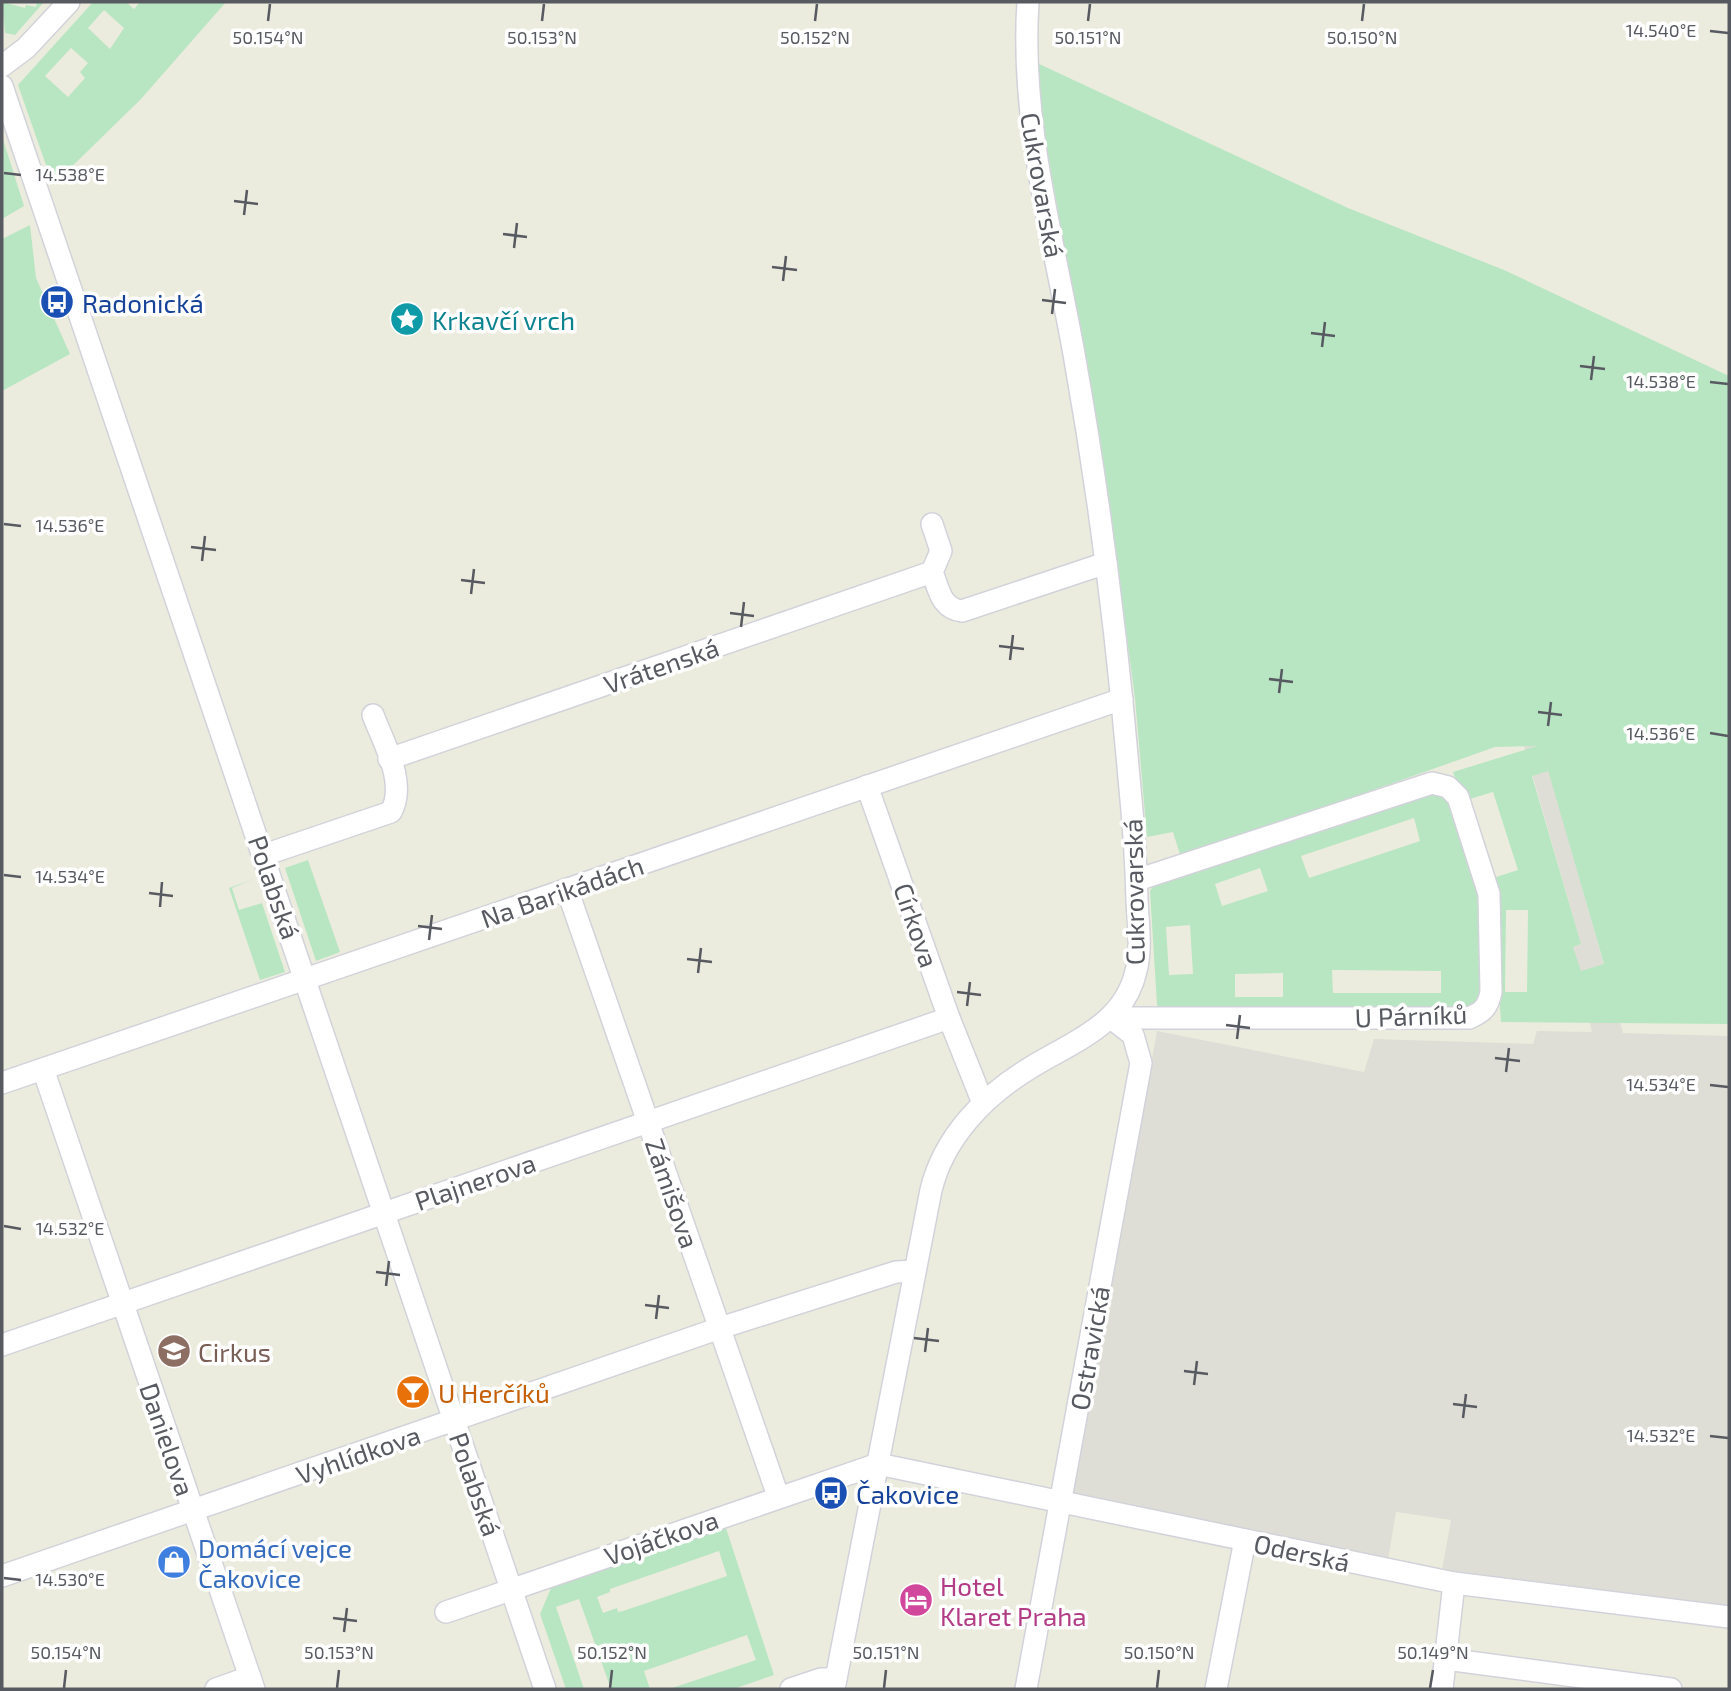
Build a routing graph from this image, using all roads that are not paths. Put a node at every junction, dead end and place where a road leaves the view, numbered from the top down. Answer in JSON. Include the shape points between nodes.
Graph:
{"nodes":[{"id":1,"x":69,"y":2,"type":"edge"},
{"id":2,"x":1028,"y":2,"type":"edge"},
{"id":3,"x":2,"y":66,"type":"edge"},
{"id":4,"x":2,"y":86,"type":"edge"},
{"id":5,"x":932,"y":524,"type":"dead end"},
{"id":6,"x":1106,"y":564,"type":"junction"},
{"id":7,"x":932,"y":572,"type":"junction"},
{"id":8,"x":1122,"y":699,"type":"junction"},
{"id":9,"x":373,"y":715,"type":"dead end"},
{"id":10,"x":389,"y":759,"type":"junction"},
{"id":11,"x":867,"y":786,"type":"junction"},
{"id":12,"x":264,"y":855,"type":"junction"},
{"id":13,"x":1136,"y":880,"type":"junction"},
{"id":14,"x":567,"y":889,"type":"junction"},
{"id":15,"x":306,"y":979,"type":"junction"},
{"id":16,"x":949,"y":1018,"type":"junction"},
{"id":17,"x":1111,"y":1018,"type":"junction"},
{"id":18,"x":43,"y":1069,"type":"junction"},
{"id":19,"x":2,"y":1083,"type":"edge"},
{"id":20,"x":983,"y":1103,"type":"junction"},
{"id":21,"x":648,"y":1121,"type":"junction"},
{"id":22,"x":385,"y":1213,"type":"junction"},
{"id":23,"x":915,"y":1271,"type":"junction"},
{"id":24,"x":121,"y":1304,"type":"junction"},
{"id":25,"x":720,"y":1328,"type":"junction"},
{"id":26,"x":2,"y":1345,"type":"edge"},
{"id":27,"x":455,"y":1421,"type":"junction"},
{"id":28,"x":878,"y":1464,"type":"junction"},
{"id":29,"x":778,"y":1496,"type":"junction"},
{"id":30,"x":1061,"y":1503,"type":"junction"},
{"id":31,"x":193,"y":1510,"type":"junction"},
{"id":32,"x":1245,"y":1540,"type":"junction"},
{"id":33,"x":2,"y":1576,"type":"edge"},
{"id":34,"x":1454,"y":1583,"type":"junction"},
{"id":35,"x":512,"y":1589,"type":"junction"},
{"id":36,"x":446,"y":1612,"type":"dead end"},
{"id":37,"x":1729,"y":1617,"type":"edge"},
{"id":38,"x":1446,"y":1659,"type":"junction"},
{"id":39,"x":1569,"y":1682,"type":"edge"},
{"id":40,"x":252,"y":1683,"type":"edge"},
{"id":41,"x":835,"y":1684,"type":"edge"},
{"id":42,"x":216,"y":1689,"type":"edge"},
{"id":43,"x":545,"y":1689,"type":"edge"},
{"id":44,"x":791,"y":1689,"type":"edge"},
{"id":45,"x":1027,"y":1689,"type":"edge"},
{"id":46,"x":1216,"y":1689,"type":"edge"},
{"id":47,"x":1442,"y":1689,"type":"edge"},
{"id":48,"x":1669,"y":1689,"type":"edge"}],
"edges":[{"from":1,"to":3,"type":"street","via":[[26,48]]},
{"from":2,"to":6,"type":"street","name":"Cukrovarská","via":[[1024,55],[1031,121]]},
{"from":4,"to":12,"type":"street","name":"Polabská"},
{"from":5,"to":7,"type":"street","via":[[942,551]]},
{"from":6,"to":7,"type":"street","via":[[962,611],[946,606]]},
{"from":6,"to":8,"type":"street","name":"Cukrovarská"},
{"from":7,"to":10,"type":"street","name":"Vrátenská"},
{"from":8,"to":11,"type":"street","name":"Na Barikádách"},
{"from":8,"to":13,"type":"street","name":"Cukrovarská"},
{"from":9,"to":10,"type":"street"},
{"from":10,"to":12,"type":"street","via":[[399,799],[391,812]]},
{"from":11,"to":14,"type":"street","name":"Na Barikádách"},
{"from":11,"to":16,"type":"street","name":"Církova"},
{"from":12,"to":15,"type":"street","name":"Polabská"},
{"from":13,"to":17,"type":"street","name":"Cukrovarská","via":[[1139,958],[1131,989]]},
{"from":13,"to":17,"type":"street","name":"U Párníků","via":[[1432,783],[1448,788],[1458,797],[1489,894],[1492,992],[1481,1013],[1469,1017]]},
{"from":14,"to":15,"type":"street","name":"Na Barikádách"},
{"from":14,"to":21,"type":"street","name":"Zámišova"},
{"from":15,"to":18,"type":"street","name":"Na Barikádách"},
{"from":15,"to":22,"type":"street","name":"Polabská"},
{"from":16,"to":20,"type":"street","name":"Církova"},
{"from":16,"to":21,"type":"street","name":"Plajnerova"},
{"from":17,"to":20,"type":"street","name":"Cukrovarská","via":[[1015,1077]]},
{"from":17,"to":30,"type":"street","name":"Ostravická","via":[[1133,1035],[1141,1063]]},
{"from":18,"to":19,"type":"street","name":"Na Barikádách"},
{"from":18,"to":24,"type":"street","name":"Danielova"},
{"from":20,"to":23,"type":"street","name":"Cukrovarská","via":[[942,1157]]},
{"from":21,"to":22,"type":"street","name":"Plajnerova"},
{"from":21,"to":25,"type":"street","name":"Zámišova"},
{"from":22,"to":24,"type":"street","name":"Plajnerova"},
{"from":22,"to":27,"type":"street","name":"Polabská"},
{"from":23,"to":25,"type":"street","name":"Vyhlídkova","via":[[896,1272]]},
{"from":23,"to":28,"type":"street","name":"Cukrovarská"},
{"from":24,"to":26,"type":"street","name":"Plajnerova"},
{"from":24,"to":31,"type":"street","name":"Danielova"},
{"from":25,"to":27,"type":"street","name":"Vyhlídkova"},
{"from":25,"to":29,"type":"street","name":"Zámišova"},
{"from":27,"to":31,"type":"street","name":"Vyhlídkova"},
{"from":27,"to":35,"type":"street","name":"Polabská"},
{"from":28,"to":29,"type":"street","name":"Vojáčkova"},
{"from":28,"to":30,"type":"street","name":"Oderská"},
{"from":28,"to":41,"type":"street","name":"Cukrovarská"},
{"from":29,"to":35,"type":"street","name":"Vojáčkova"},
{"from":30,"to":32,"type":"street","name":"Oderská"},
{"from":30,"to":45,"type":"street","name":"Ostravická"},
{"from":31,"to":33,"type":"street","name":"Vyhlídkova"},
{"from":31,"to":40,"type":"street","name":"Danielova"},
{"from":32,"to":34,"type":"street","name":"Oderská"},
{"from":32,"to":46,"type":"street"},
{"from":34,"to":37,"type":"street","name":"Oderská"},
{"from":34,"to":38,"type":"street"},
{"from":35,"to":36,"type":"street","name":"Vojáčkova"},
{"from":35,"to":43,"type":"street","name":"Polabská"},
{"from":38,"to":39,"type":"street"},
{"from":38,"to":47,"type":"street"},
{"from":39,"to":48,"type":"street"},
{"from":40,"to":42,"type":"street"},
{"from":41,"to":44,"type":"street","via":[[821,1679]]}]}
